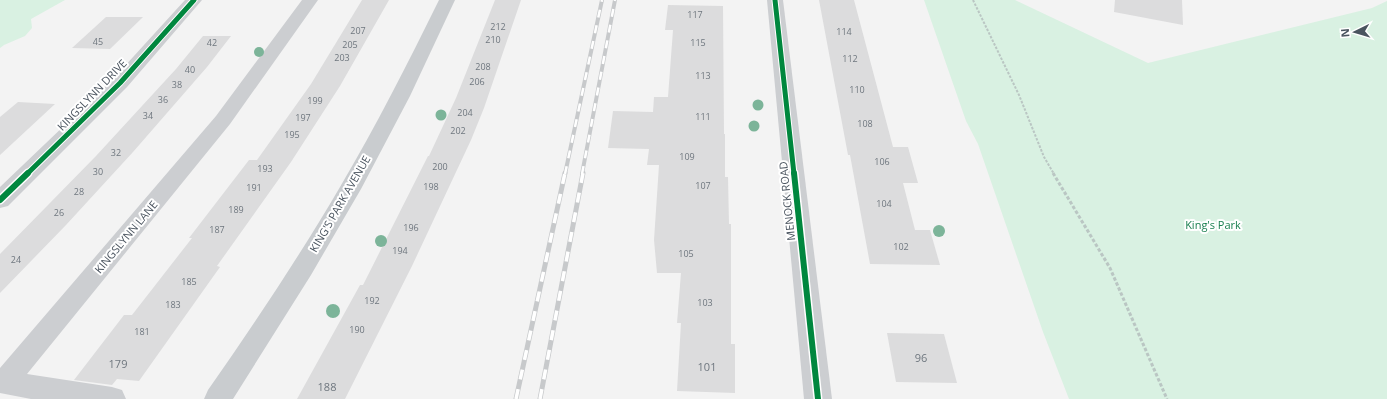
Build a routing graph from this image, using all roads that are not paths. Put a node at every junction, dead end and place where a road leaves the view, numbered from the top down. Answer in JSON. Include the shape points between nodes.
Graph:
{"nodes":[{"id":1,"x":194,"y":0,"type":"edge"},
{"id":2,"x":310,"y":0,"type":"edge"},
{"id":3,"x":447,"y":0,"type":"edge"},
{"id":4,"x":775,"y":0,"type":"edge"},
{"id":5,"x":0,"y":200,"type":"edge"},
{"id":6,"x":112,"y":399,"type":"edge"},
{"id":7,"x":218,"y":399,"type":"edge"},
{"id":8,"x":818,"y":399,"type":"edge"}],
"edges":[{"from":1,"to":5,"type":"street","name":"KINGSLYNN DRIVE","via":[[120,83]]},
{"from":2,"to":6,"type":"street","name":"KINGSLYNN LANE","via":[[223,120],[4,383]]},
{"from":3,"to":7,"type":"main road","name":"KING'S PARK AVENUE","via":[[423,52],[351,188],[286,296]]},
{"from":4,"to":8,"type":"street","name":"MENOCK ROAD"}]}
